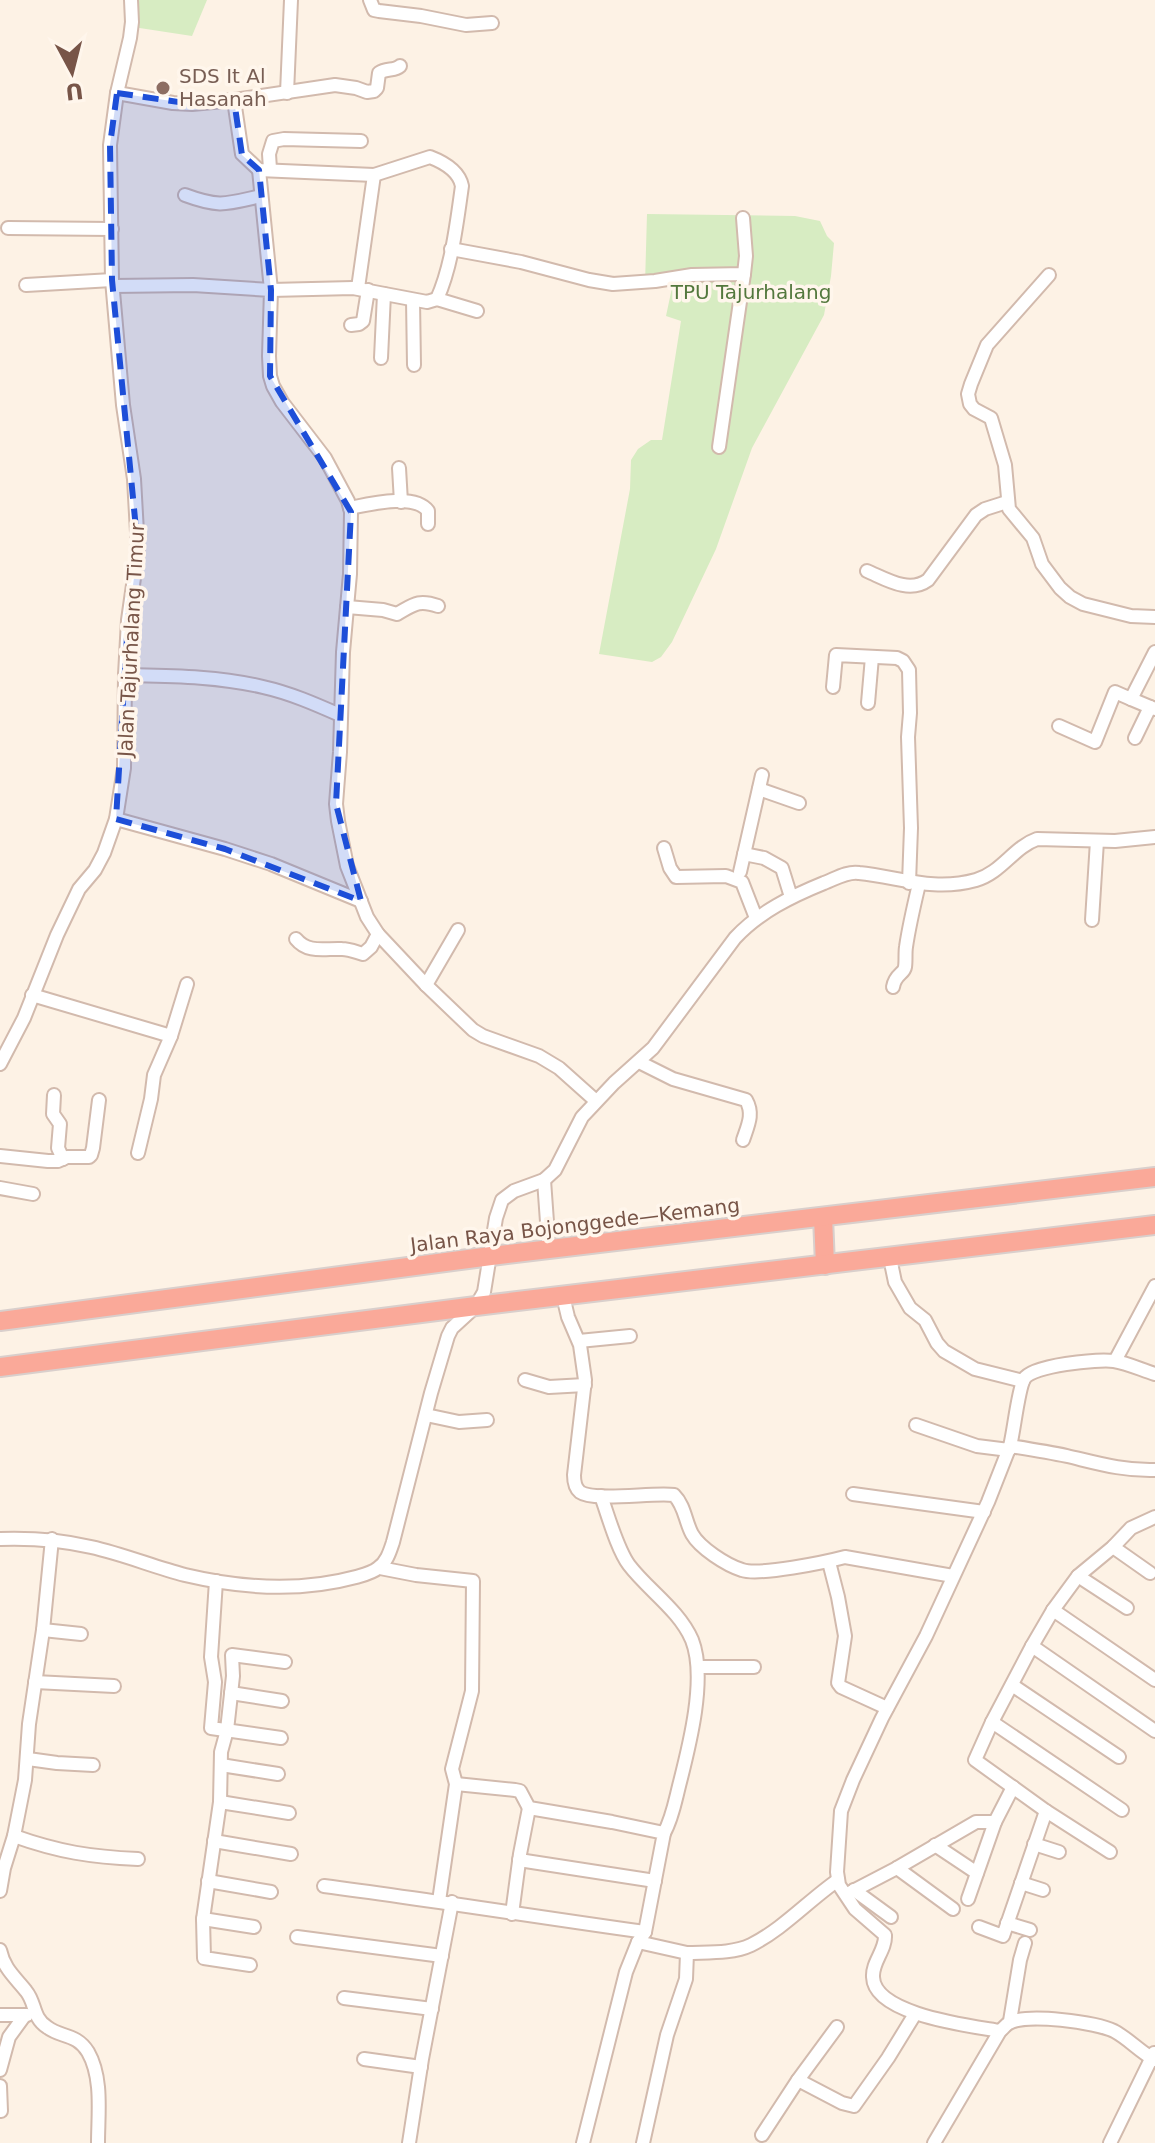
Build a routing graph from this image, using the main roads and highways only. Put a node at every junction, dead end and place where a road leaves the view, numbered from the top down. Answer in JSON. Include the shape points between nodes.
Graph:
{"nodes":[{"id":1,"x":1155,"y":1177,"type":"edge"},
{"id":2,"x":823,"y":1217,"type":"junction"},
{"id":3,"x":1155,"y":1225,"type":"edge"},
{"id":4,"x":825,"y":1265,"type":"junction"},
{"id":5,"x":0,"y":1321,"type":"edge"},
{"id":6,"x":0,"y":1367,"type":"edge"}],
"edges":[{"from":1,"to":2,"type":"highway","name":"Jalan Raya Bojonggede—Kemang"},
{"from":2,"to":4,"type":"highway"},
{"from":2,"to":5,"type":"highway","name":"Jalan Raya Bojonggede—Kemang"},
{"from":3,"to":4,"type":"highway"},
{"from":4,"to":6,"type":"highway"}]}
